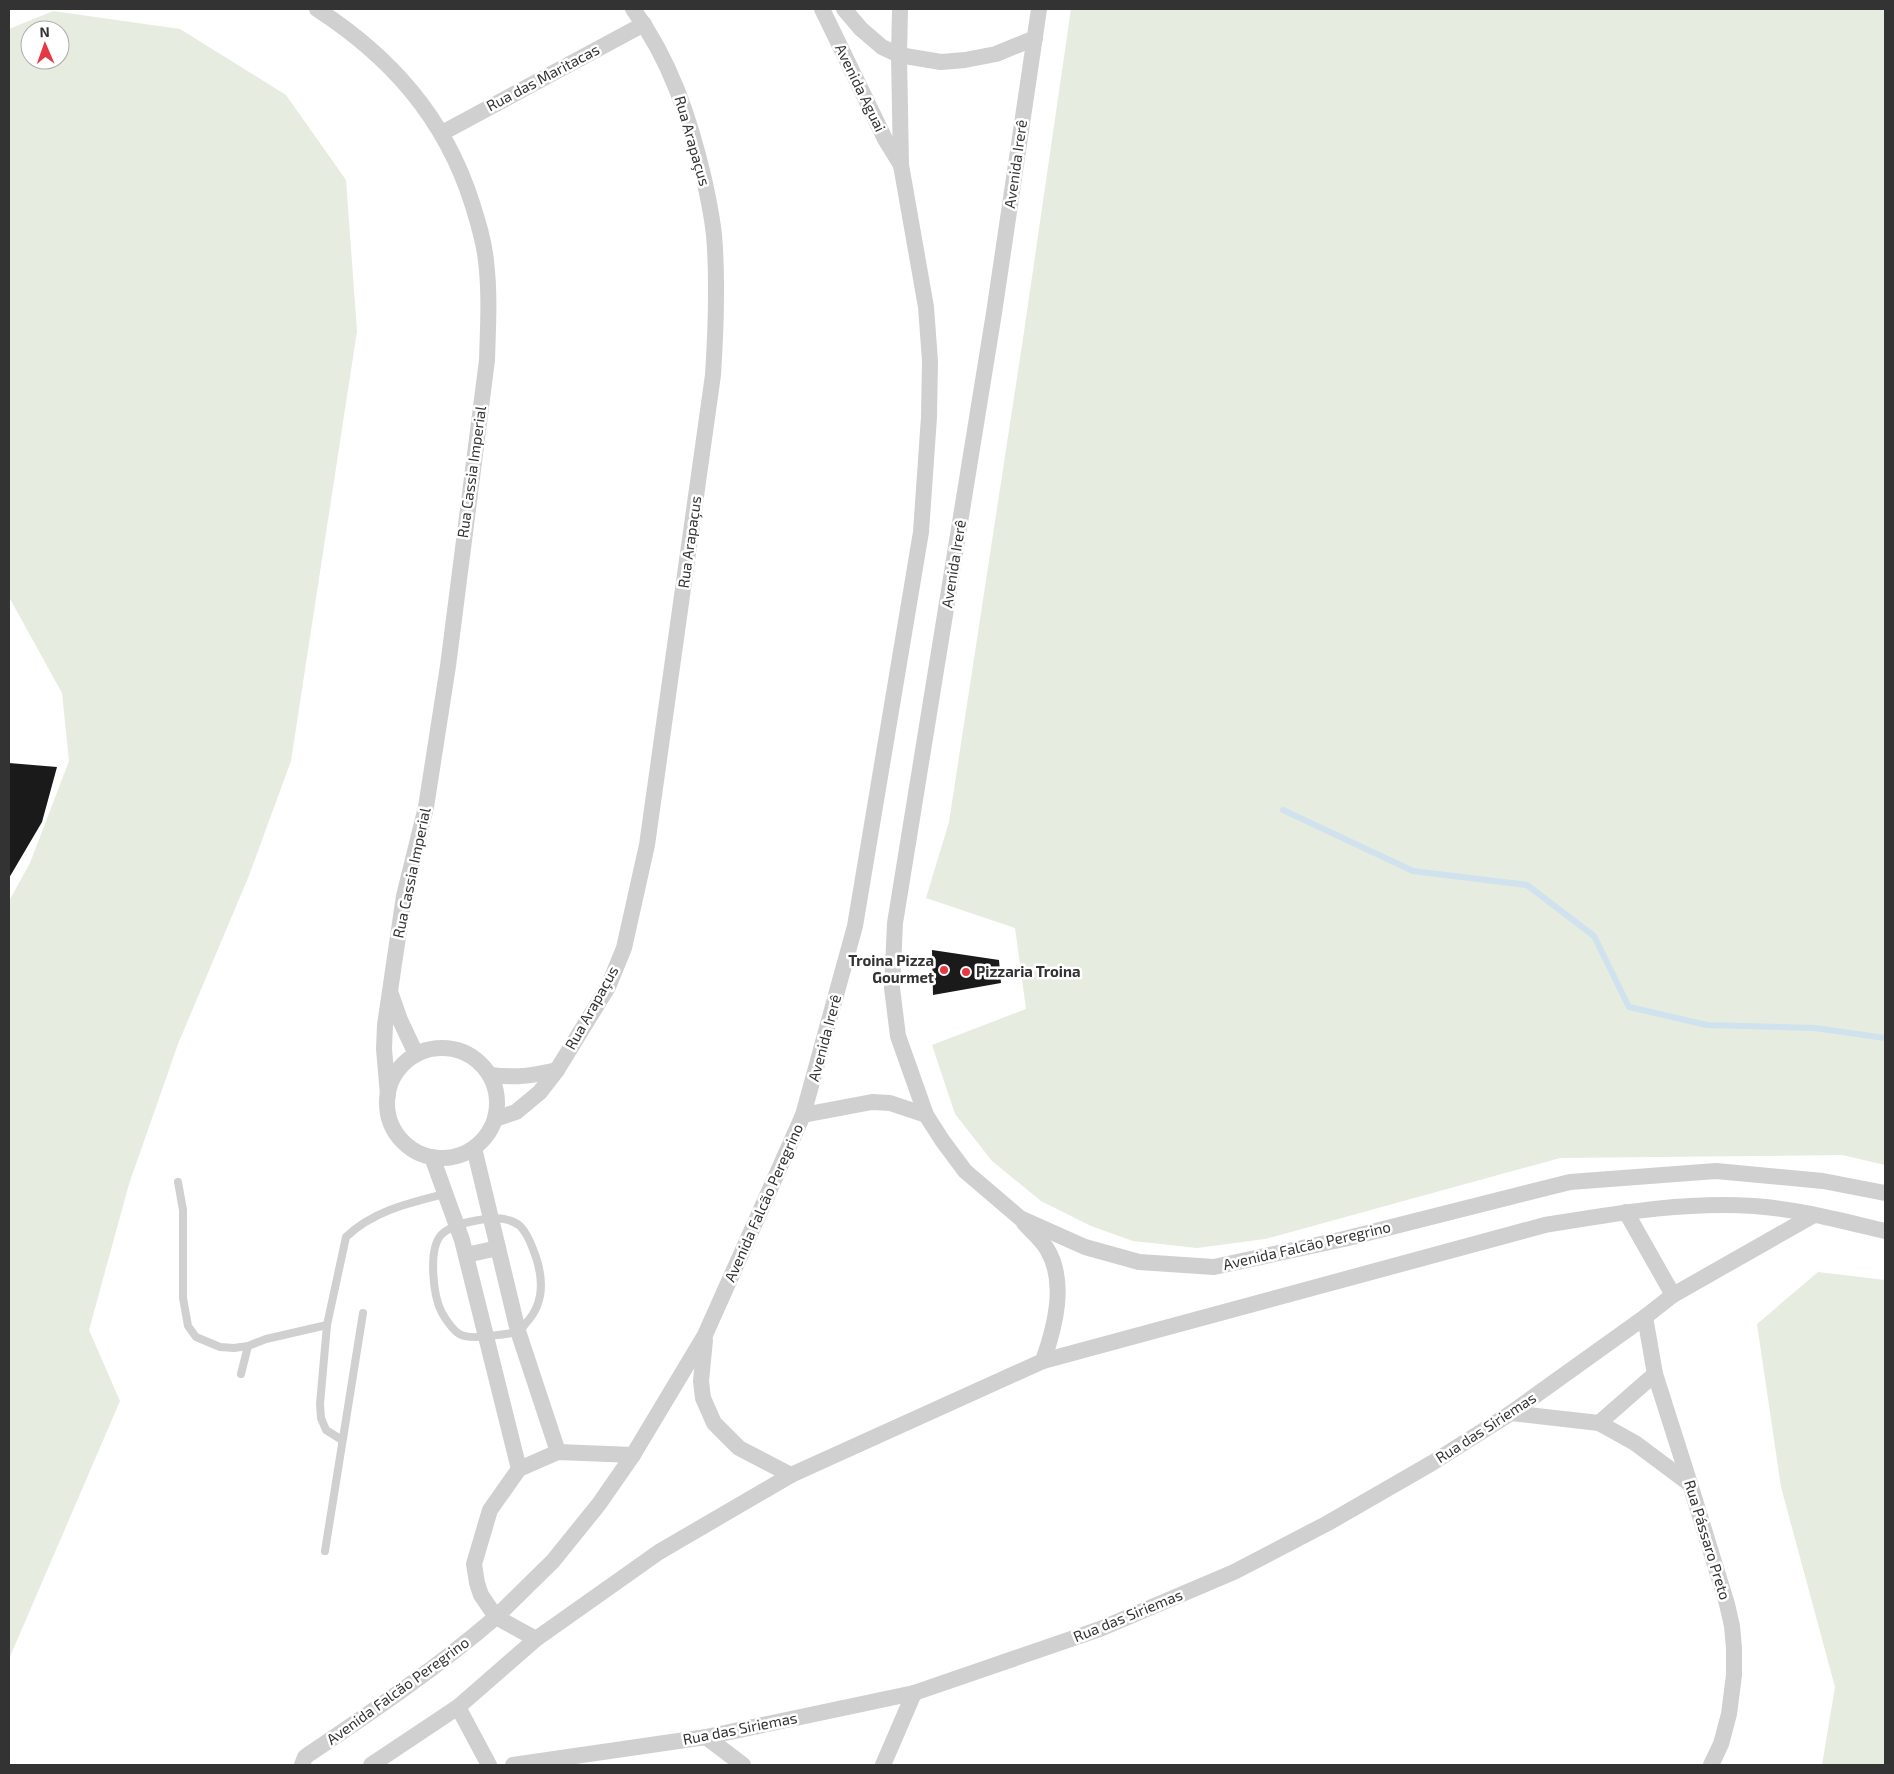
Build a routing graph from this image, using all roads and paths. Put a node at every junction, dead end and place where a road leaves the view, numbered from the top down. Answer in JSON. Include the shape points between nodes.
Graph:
{"nodes":[{"id":1,"x":317,"y":9,"type":"edge"},
{"id":2,"x":633,"y":9,"type":"edge"},
{"id":3,"x":822,"y":9,"type":"edge"},
{"id":4,"x":844,"y":9,"type":"edge"},
{"id":5,"x":900,"y":9,"type":"edge"},
{"id":6,"x":1039,"y":9,"type":"edge"},
{"id":7,"x":644,"y":24,"type":"junction"},
{"id":8,"x":1035,"y":38,"type":"junction"},
{"id":9,"x":898,"y":55,"type":"junction"},
{"id":10,"x":442,"y":132,"type":"junction"},
{"id":11,"x":902,"y":166,"type":"junction"},
{"id":12,"x":390,"y":992,"type":"junction"},
{"id":13,"x":416,"y":1054,"type":"junction"},
{"id":14,"x":557,"y":1070,"type":"junction"},
{"id":15,"x":490,"y":1075,"type":"junction"},
{"id":16,"x":388,"y":1095,"type":"junction"},
{"id":17,"x":803,"y":1115,"type":"junction"},
{"id":18,"x":926,"y":1115,"type":"junction"},
{"id":19,"x":495,"y":1119,"type":"junction"},
{"id":20,"x":474,"y":1148,"type":"junction"},
{"id":21,"x":432,"y":1157,"type":"junction"},
{"id":22,"x":178,"y":1182,"type":"dead end"},
{"id":23,"x":1885,"y":1193,"type":"edge"},
{"id":24,"x":444,"y":1194,"type":"junction"},
{"id":25,"x":1626,"y":1212,"type":"junction"},
{"id":26,"x":1814,"y":1215,"type":"junction"},
{"id":27,"x":491,"y":1218,"type":"junction"},
{"id":28,"x":1020,"y":1218,"type":"junction"},
{"id":29,"x":457,"y":1225,"type":"junction"},
{"id":30,"x":1885,"y":1231,"type":"edge"},
{"id":31,"x":498,"y":1248,"type":"junction"},
{"id":32,"x":466,"y":1255,"type":"junction"},
{"id":33,"x":1673,"y":1295,"type":"junction"},
{"id":34,"x":362,"y":1313,"type":"dead end"},
{"id":35,"x":1645,"y":1317,"type":"junction"},
{"id":36,"x":327,"y":1325,"type":"junction"},
{"id":37,"x":518,"y":1331,"type":"junction"},
{"id":38,"x":706,"y":1335,"type":"junction"},
{"id":39,"x":485,"y":1337,"type":"junction"},
{"id":40,"x":248,"y":1346,"type":"junction"},
{"id":41,"x":1043,"y":1361,"type":"junction"},
{"id":42,"x":242,"y":1374,"type":"dead end"},
{"id":43,"x":1654,"y":1374,"type":"junction"},
{"id":44,"x":1511,"y":1413,"type":"junction"},
{"id":45,"x":1599,"y":1423,"type":"junction"},
{"id":46,"x":342,"y":1440,"type":"junction"},
{"id":47,"x":558,"y":1452,"type":"junction"},
{"id":48,"x":633,"y":1455,"type":"junction"},
{"id":49,"x":519,"y":1469,"type":"junction"},
{"id":50,"x":791,"y":1475,"type":"junction"},
{"id":51,"x":1690,"y":1484,"type":"junction"},
{"id":52,"x":325,"y":1551,"type":"dead end"},
{"id":53,"x":496,"y":1618,"type":"junction"},
{"id":54,"x":536,"y":1639,"type":"junction"},
{"id":55,"x":914,"y":1694,"type":"junction"},
{"id":56,"x":458,"y":1707,"type":"junction"},
{"id":57,"x":706,"y":1737,"type":"junction"},
{"id":58,"x":302,"y":1765,"type":"edge"},
{"id":59,"x":370,"y":1765,"type":"edge"},
{"id":60,"x":489,"y":1765,"type":"edge"},
{"id":61,"x":513,"y":1765,"type":"edge"},
{"id":62,"x":742,"y":1765,"type":"edge"},
{"id":63,"x":883,"y":1765,"type":"edge"},
{"id":64,"x":1711,"y":1765,"type":"edge"}],
"edges":[{"from":1,"to":10,"type":"street","name":"Rua Cassia Imperial","via":[[370,47],[420,101]]},
{"from":2,"to":7,"type":"street","name":"Rua Arapaçus"},
{"from":3,"to":11,"type":"street","name":"Avenida Aguai","via":[[885,139]]},
{"from":4,"to":9,"type":"street","name":"Avenida Aguai","via":[[882,47]]},
{"from":5,"to":9,"type":"street"},
{"from":6,"to":8,"type":"street","name":"Avenida Irerê"},
{"from":7,"to":10,"type":"street","name":"Rua das Maritacas"},
{"from":7,"to":14,"type":"street","name":"Rua Arapaçus","via":[[679,94],[707,196],[714,234],[716,280],[713,375],[647,845],[634,906],[624,948],[608,987]]},
{"from":8,"to":9,"type":"street","via":[[996,54],[965,60],[941,62]]},
{"from":8,"to":18,"type":"street","name":"Avenida Irerê","via":[[895,923],[892,988],[898,1036]]},
{"from":9,"to":11,"type":"street"},
{"from":10,"to":12,"type":"street","name":"Rua Cassia Imperial","via":[[462,172],[483,239],[488,286],[487,360],[448,666],[426,807],[404,896]]},
{"from":11,"to":17,"type":"street","name":"Avenida Irerê","via":[[926,307],[930,361],[921,532],[855,926]]},
{"from":12,"to":13,"type":"street","name":"Rua Cassia Imperial"},
{"from":12,"to":16,"type":"street","name":"Rua Cassia Imperial","via":[[384,1049]]},
{"from":13,"to":15,"type":"street","via":[[449,1048],[480,1062]]},
{"from":13,"to":16,"type":"street","via":[[402,1065]]},
{"from":14,"to":15,"type":"street","via":[[529,1077]]},
{"from":14,"to":19,"type":"street","name":"Rua Arapaçus","via":[[530,1102],[516,1112]]},
{"from":15,"to":19,"type":"street","via":[[498,1104]]},
{"from":16,"to":21,"type":"street","via":[[388,1112],[393,1128],[416,1151]]},
{"from":17,"to":18,"type":"street","name":"Avenida Falcão Peregrino","via":[[872,1102],[890,1103]]},
{"from":17,"to":38,"type":"street","name":"Avenida Falcão Peregrino"},
{"from":18,"to":28,"type":"street","name":"Avenida Falcão Peregrino","via":[[965,1171]]},
{"from":19,"to":20,"type":"street","via":[[487,1135]]},
{"from":20,"to":21,"type":"street","via":[[446,1158]]},
{"from":20,"to":27,"type":"street"},
{"from":21,"to":24,"type":"street"},
{"from":22,"to":40,"type":"lane","via":[[183,1210],[183,1298],[188,1326],[196,1337],[220,1347]]},
{"from":23,"to":28,"type":"street","name":"Avenida Falcão Peregrino","via":[[1823,1181],[1716,1171],[1570,1182],[1344,1239],[1214,1267],[1139,1262],[1085,1247]]},
{"from":24,"to":29,"type":"street"},
{"from":24,"to":36,"type":"lane","via":[[392,1208],[356,1227],[346,1237]]},
{"from":25,"to":26,"type":"street","via":[[1693,1206],[1754,1206]]},
{"from":25,"to":33,"type":"street"},
{"from":25,"to":41,"type":"street","via":[[1545,1225]]},
{"from":26,"to":30,"type":"street"},
{"from":26,"to":33,"type":"street","name":"Rua das Siriemas"},
{"from":27,"to":29,"type":"lane"},
{"from":27,"to":31,"type":"street"},
{"from":27,"to":37,"type":"lane","via":[[503,1218],[519,1225],[530,1239],[538,1261],[542,1283],[540,1301],[533,1316]]},
{"from":28,"to":41,"type":"street","via":[[1047,1249],[1057,1276],[1057,1304]]},
{"from":29,"to":32,"type":"street"},
{"from":29,"to":39,"type":"lane","via":[[442,1235],[436,1246],[435,1292],[452,1330],[469,1337]]},
{"from":31,"to":32,"type":"street"},
{"from":31,"to":37,"type":"street"},
{"from":32,"to":39,"type":"street"},
{"from":33,"to":35,"type":"street","name":"Rua das Siriemas"},
{"from":34,"to":46,"type":"lane"},
{"from":35,"to":43,"type":"street","name":"Rua Pássaro Preto"},
{"from":35,"to":44,"type":"street","name":"Rua das Siriemas"},
{"from":36,"to":40,"type":"lane"},
{"from":36,"to":46,"type":"lane","via":[[321,1418],[326,1430]]},
{"from":37,"to":39,"type":"lane"},
{"from":37,"to":47,"type":"street"},
{"from":38,"to":48,"type":"street","name":"Avenida Falcão Peregrino"},
{"from":38,"to":50,"type":"street","via":[[701,1381],[703,1398],[714,1423],[739,1448]]},
{"from":39,"to":49,"type":"street"},
{"from":40,"to":42,"type":"lane"},
{"from":41,"to":50,"type":"street"},
{"from":43,"to":45,"type":"street"},
{"from":43,"to":51,"type":"street","name":"Rua Pássaro Preto"},
{"from":44,"to":45,"type":"street"},
{"from":44,"to":55,"type":"street","name":"Rua das Siriemas","via":[[1328,1524],[1234,1572],[1100,1629]]},
{"from":45,"to":51,"type":"street","via":[[1635,1443]]},
{"from":46,"to":52,"type":"lane"},
{"from":47,"to":48,"type":"street"},
{"from":47,"to":49,"type":"street"},
{"from":48,"to":53,"type":"street","name":"Avenida Falcão Peregrino","via":[[553,1561]]},
{"from":49,"to":53,"type":"street","via":[[490,1510],[474,1564],[481,1595]]},
{"from":50,"to":54,"type":"street","via":[[658,1552]]},
{"from":51,"to":64,"type":"street","name":"Rua Pássaro Preto","via":[[1727,1604],[1734,1648],[1730,1714]]},
{"from":53,"to":54,"type":"street"},
{"from":53,"to":58,"type":"street","name":"Avenida Falcão Peregrino","via":[[422,1677],[305,1757]]},
{"from":54,"to":56,"type":"street"},
{"from":55,"to":57,"type":"street","name":"Rua das Siriemas"},
{"from":55,"to":63,"type":"street"},
{"from":56,"to":59,"type":"street"},
{"from":56,"to":60,"type":"street"},
{"from":57,"to":61,"type":"street","name":"Rua das Siriemas"},
{"from":57,"to":62,"type":"street"}]}
